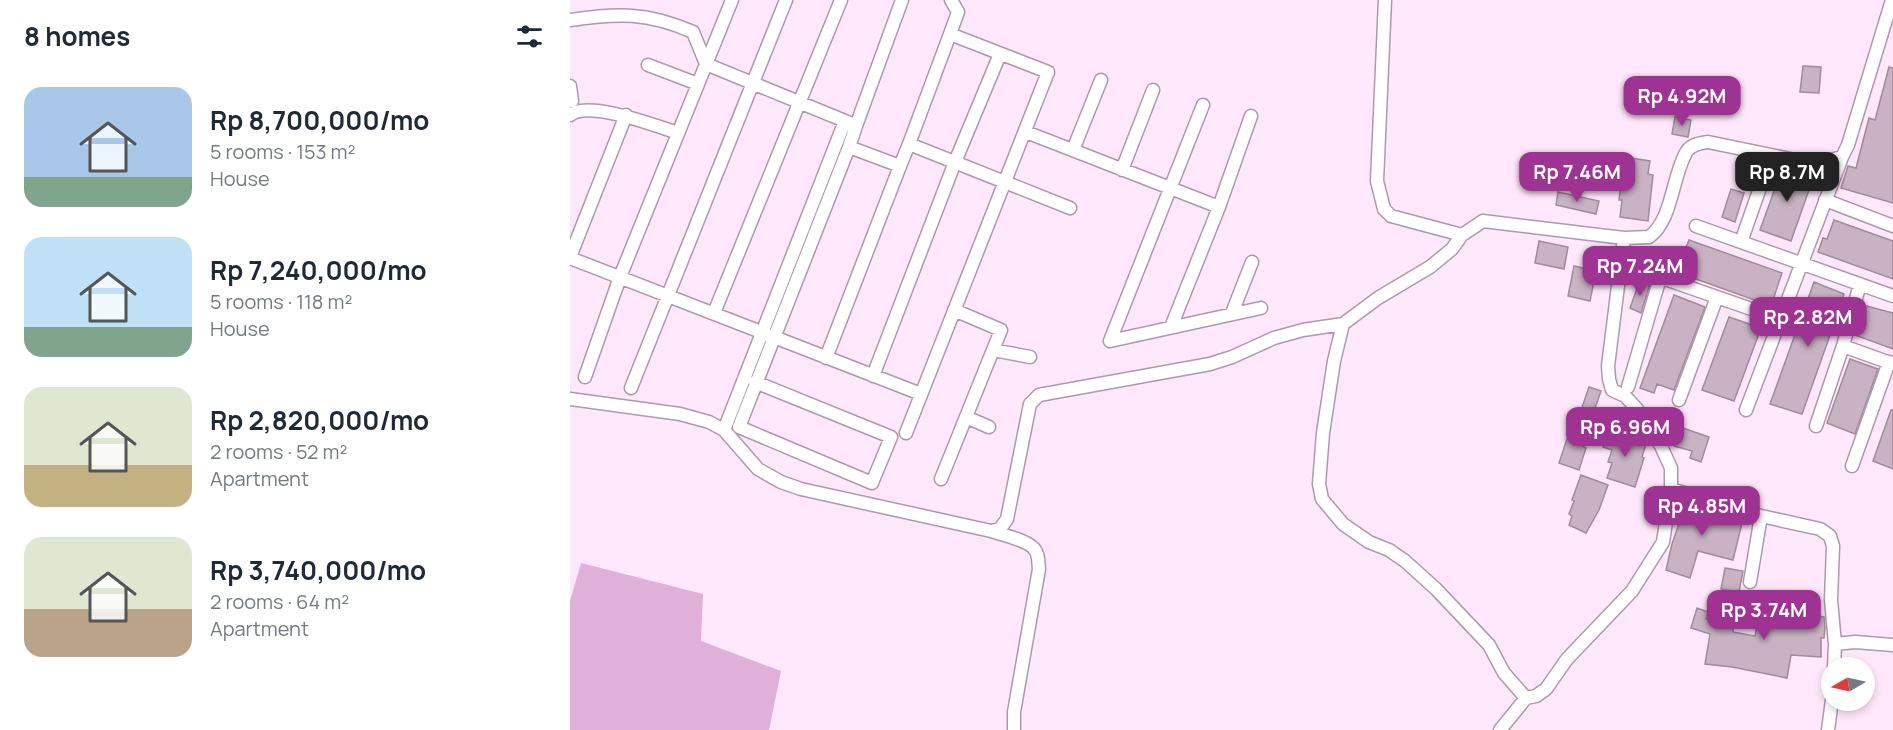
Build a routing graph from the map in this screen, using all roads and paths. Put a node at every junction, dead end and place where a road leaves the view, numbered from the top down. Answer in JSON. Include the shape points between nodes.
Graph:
{"nodes":[{"id":1,"x":732,"y":0,"type":"edge"},
{"id":2,"x":786,"y":0,"type":"edge"},
{"id":3,"x":841,"y":0,"type":"edge"},
{"id":4,"x":902,"y":0,"type":"edge"},
{"id":5,"x":951,"y":0,"type":"edge"},
{"id":6,"x":1385,"y":0,"type":"edge"},
{"id":7,"x":1892,"y":0,"type":"edge"},
{"id":8,"x":570,"y":20,"type":"edge"},
{"id":9,"x":950,"y":34,"type":"junction"},
{"id":10,"x":1000,"y":54,"type":"junction"},
{"id":11,"x":706,"y":64,"type":"junction"},
{"id":12,"x":648,"y":65,"type":"dead end"},
{"id":13,"x":1101,"y":80,"type":"dead end"},
{"id":14,"x":752,"y":83,"type":"junction"},
{"id":15,"x":698,"y":84,"type":"junction"},
{"id":16,"x":570,"y":86,"type":"edge"},
{"id":17,"x":1153,"y":90,"type":"dead end"},
{"id":18,"x":572,"y":101,"type":"edge"},
{"id":19,"x":800,"y":102,"type":"junction"},
{"id":20,"x":1203,"y":105,"type":"dead end"},
{"id":21,"x":570,"y":115,"type":"edge"},
{"id":22,"x":626,"y":115,"type":"junction"},
{"id":23,"x":1251,"y":116,"type":"dead end"},
{"id":24,"x":850,"y":123,"type":"junction"},
{"id":25,"x":1026,"y":132,"type":"junction"},
{"id":26,"x":678,"y":133,"type":"junction"},
{"id":27,"x":909,"y":144,"type":"junction"},
{"id":28,"x":849,"y":147,"type":"junction"},
{"id":29,"x":1073,"y":150,"type":"junction"},
{"id":30,"x":1842,"y":157,"type":"junction"},
{"id":31,"x":955,"y":162,"type":"junction"},
{"id":32,"x":1768,"y":165,"type":"dead end"},
{"id":33,"x":900,"y":166,"type":"junction"},
{"id":34,"x":1122,"y":170,"type":"junction"},
{"id":35,"x":1005,"y":182,"type":"junction"},
{"id":36,"x":1169,"y":188,"type":"junction"},
{"id":37,"x":1825,"y":200,"type":"junction"},
{"id":38,"x":1219,"y":207,"type":"junction"},
{"id":39,"x":1070,"y":208,"type":"dead end"},
{"id":40,"x":1696,"y":226,"type":"dead end"},
{"id":41,"x":1893,"y":226,"type":"edge"},
{"id":42,"x":1462,"y":236,"type":"junction"},
{"id":43,"x":1624,"y":238,"type":"junction"},
{"id":44,"x":1741,"y":242,"type":"junction"},
{"id":45,"x":570,"y":257,"type":"edge"},
{"id":46,"x":1252,"y":262,"type":"dead end"},
{"id":47,"x":1801,"y":263,"type":"junction"},
{"id":48,"x":1645,"y":272,"type":"dead end"},
{"id":49,"x":620,"y":277,"type":"junction"},
{"id":50,"x":1660,"y":278,"type":"junction"},
{"id":51,"x":1860,"y":284,"type":"junction"},
{"id":52,"x":667,"y":296,"type":"junction"},
{"id":53,"x":1893,"y":296,"type":"edge"},
{"id":54,"x":1717,"y":297,"type":"junction"},
{"id":55,"x":1261,"y":308,"type":"dead end"},
{"id":56,"x":954,"y":310,"type":"junction"},
{"id":57,"x":714,"y":313,"type":"junction"},
{"id":58,"x":1232,"y":314,"type":"junction"},
{"id":59,"x":1780,"y":319,"type":"junction"},
{"id":60,"x":1343,"y":324,"type":"junction"},
{"id":61,"x":1171,"y":327,"type":"junction"},
{"id":62,"x":768,"y":335,"type":"junction"},
{"id":63,"x":1843,"y":346,"type":"junction"},
{"id":64,"x":993,"y":350,"type":"junction"},
{"id":65,"x":1030,"y":357,"type":"dead end"},
{"id":66,"x":826,"y":358,"type":"junction"},
{"id":67,"x":1891,"y":363,"type":"edge"},
{"id":68,"x":873,"y":376,"type":"junction"},
{"id":69,"x":585,"y":377,"type":"dead end"},
{"id":70,"x":756,"y":382,"type":"junction"},
{"id":71,"x":1628,"y":387,"type":"dead end"},
{"id":72,"x":632,"y":388,"type":"dead end"},
{"id":73,"x":921,"y":394,"type":"junction"},
{"id":74,"x":570,"y":399,"type":"edge"},
{"id":75,"x":1679,"y":400,"type":"dead end"},
{"id":76,"x":1746,"y":410,"type":"dead end"},
{"id":77,"x":966,"y":417,"type":"junction"},
{"id":78,"x":1816,"y":426,"type":"dead end"},
{"id":79,"x":989,"y":427,"type":"dead end"},
{"id":80,"x":724,"y":430,"type":"junction"},
{"id":81,"x":906,"y":433,"type":"dead end"},
{"id":82,"x":1852,"y":466,"type":"dead end"},
{"id":83,"x":942,"y":479,"type":"dead end"},
{"id":84,"x":1671,"y":489,"type":"junction"},
{"id":85,"x":1761,"y":516,"type":"junction"},
{"id":86,"x":991,"y":531,"type":"junction"},
{"id":87,"x":1749,"y":582,"type":"dead end"},
{"id":88,"x":1835,"y":644,"type":"junction"},
{"id":89,"x":1893,"y":645,"type":"edge"},
{"id":90,"x":1834,"y":657,"type":"edge"},
{"id":91,"x":1526,"y":698,"type":"junction"},
{"id":92,"x":1831,"y":711,"type":"edge"},
{"id":93,"x":1014,"y":730,"type":"edge"},
{"id":94,"x":1500,"y":730,"type":"edge"},
{"id":95,"x":1828,"y":730,"type":"edge"}],
"edges":[{"from":1,"to":11,"type":"street"},
{"from":2,"to":14,"type":"street"},
{"from":3,"to":19,"type":"street"},
{"from":4,"to":24,"type":"street"},
{"from":5,"to":9,"type":"street","via":[[958,12]]},
{"from":6,"to":42,"type":"street","via":[[1377,180],[1384,209],[1391,216]]},
{"from":7,"to":30,"type":"street"},
{"from":8,"to":11,"type":"street","via":[[617,14],[673,23],[693,32]]},
{"from":9,"to":10,"type":"street"},
{"from":9,"to":27,"type":"street"},
{"from":10,"to":25,"type":"street","via":[[1048,72]]},
{"from":10,"to":31,"type":"street"},
{"from":11,"to":14,"type":"street"},
{"from":11,"to":15,"type":"street"},
{"from":12,"to":15,"type":"street"},
{"from":13,"to":29,"type":"street"},
{"from":14,"to":19,"type":"street"},
{"from":14,"to":52,"type":"street"},
{"from":15,"to":26,"type":"street"},
{"from":16,"to":18,"type":"street"},
{"from":17,"to":34,"type":"street"},
{"from":19,"to":24,"type":"street"},
{"from":19,"to":57,"type":"street"},
{"from":20,"to":36,"type":"street"},
{"from":21,"to":22,"type":"street","via":[[581,111]]},
{"from":22,"to":26,"type":"street"},
{"from":22,"to":45,"type":"street"},
{"from":23,"to":38,"type":"street"},
{"from":24,"to":28,"type":"street"},
{"from":24,"to":62,"type":"street"},
{"from":25,"to":29,"type":"street"},
{"from":25,"to":35,"type":"street"},
{"from":26,"to":49,"type":"street"},
{"from":27,"to":31,"type":"street"},
{"from":27,"to":33,"type":"street"},
{"from":28,"to":33,"type":"street"},
{"from":28,"to":62,"type":"street"},
{"from":29,"to":34,"type":"street"},
{"from":30,"to":37,"type":"street"},
{"from":30,"to":43,"type":"street","via":[[1814,164],[1708,142],[1693,145],[1660,227],[1649,237]]},
{"from":31,"to":35,"type":"street"},
{"from":31,"to":68,"type":"street"},
{"from":32,"to":44,"type":"street"},
{"from":33,"to":66,"type":"street"},
{"from":34,"to":36,"type":"street"},
{"from":35,"to":39,"type":"street"},
{"from":35,"to":56,"type":"street"},
{"from":36,"to":38,"type":"street"},
{"from":36,"to":61,"type":"street","via":[[1110,340]]},
{"from":37,"to":41,"type":"street"},
{"from":37,"to":47,"type":"street"},
{"from":38,"to":61,"type":"street"},
{"from":40,"to":44,"type":"street"},
{"from":42,"to":43,"type":"street","via":[[1488,220]]},
{"from":42,"to":60,"type":"street","via":[[1430,267]]},
{"from":43,"to":84,"type":"street","via":[[1609,379],[1612,390],[1625,396],[1637,409],[1661,446],[1671,468]]},
{"from":44,"to":47,"type":"street"},
{"from":45,"to":49,"type":"street"},
{"from":46,"to":58,"type":"street"},
{"from":47,"to":51,"type":"street"},
{"from":47,"to":59,"type":"street"},
{"from":48,"to":50,"type":"street"},
{"from":49,"to":52,"type":"street"},
{"from":49,"to":69,"type":"street"},
{"from":50,"to":54,"type":"street"},
{"from":50,"to":71,"type":"street"},
{"from":51,"to":53,"type":"street"},
{"from":51,"to":63,"type":"street"},
{"from":52,"to":57,"type":"street"},
{"from":52,"to":72,"type":"street"},
{"from":54,"to":59,"type":"street"},
{"from":54,"to":75,"type":"street"},
{"from":55,"to":58,"type":"street"},
{"from":56,"to":64,"type":"street","via":[[1001,330]]},
{"from":56,"to":73,"type":"street"},
{"from":57,"to":62,"type":"street"},
{"from":58,"to":61,"type":"street"},
{"from":59,"to":76,"type":"street"},
{"from":60,"to":86,"type":"street","via":[[1274,338],[1210,364],[1039,394],[1028,411],[1007,519],[1000,529]]},
{"from":60,"to":91,"type":"street","via":[[1322,443],[1322,499],[1343,524],[1405,561],[1436,588],[1490,645],[1504,673]]},
{"from":62,"to":66,"type":"street"},
{"from":62,"to":70,"type":"street"},
{"from":62,"to":80,"type":"street"},
{"from":63,"to":67,"type":"street"},
{"from":63,"to":78,"type":"street"},
{"from":64,"to":65,"type":"street"},
{"from":64,"to":77,"type":"street"},
{"from":66,"to":68,"type":"street"},
{"from":67,"to":82,"type":"street"},
{"from":68,"to":73,"type":"street"},
{"from":70,"to":70,"type":"street","via":[[739,427],[872,483],[891,437]]},
{"from":73,"to":81,"type":"street"},
{"from":74,"to":80,"type":"street","via":[[680,414]]},
{"from":77,"to":79,"type":"street"},
{"from":77,"to":83,"type":"street"},
{"from":80,"to":86,"type":"street","via":[[759,469],[781,482],[825,496]]},
{"from":84,"to":85,"type":"street"},
{"from":84,"to":91,"type":"street","via":[[1663,542],[1632,591],[1567,659],[1546,689]]},
{"from":85,"to":87,"type":"street"},
{"from":85,"to":88,"type":"street","via":[[1820,529],[1830,536]]},
{"from":86,"to":93,"type":"street","via":[[1032,545],[1038,558]]},
{"from":88,"to":89,"type":"street"},
{"from":88,"to":90,"type":"street"},
{"from":91,"to":94,"type":"street"},
{"from":92,"to":95,"type":"street"}]}
